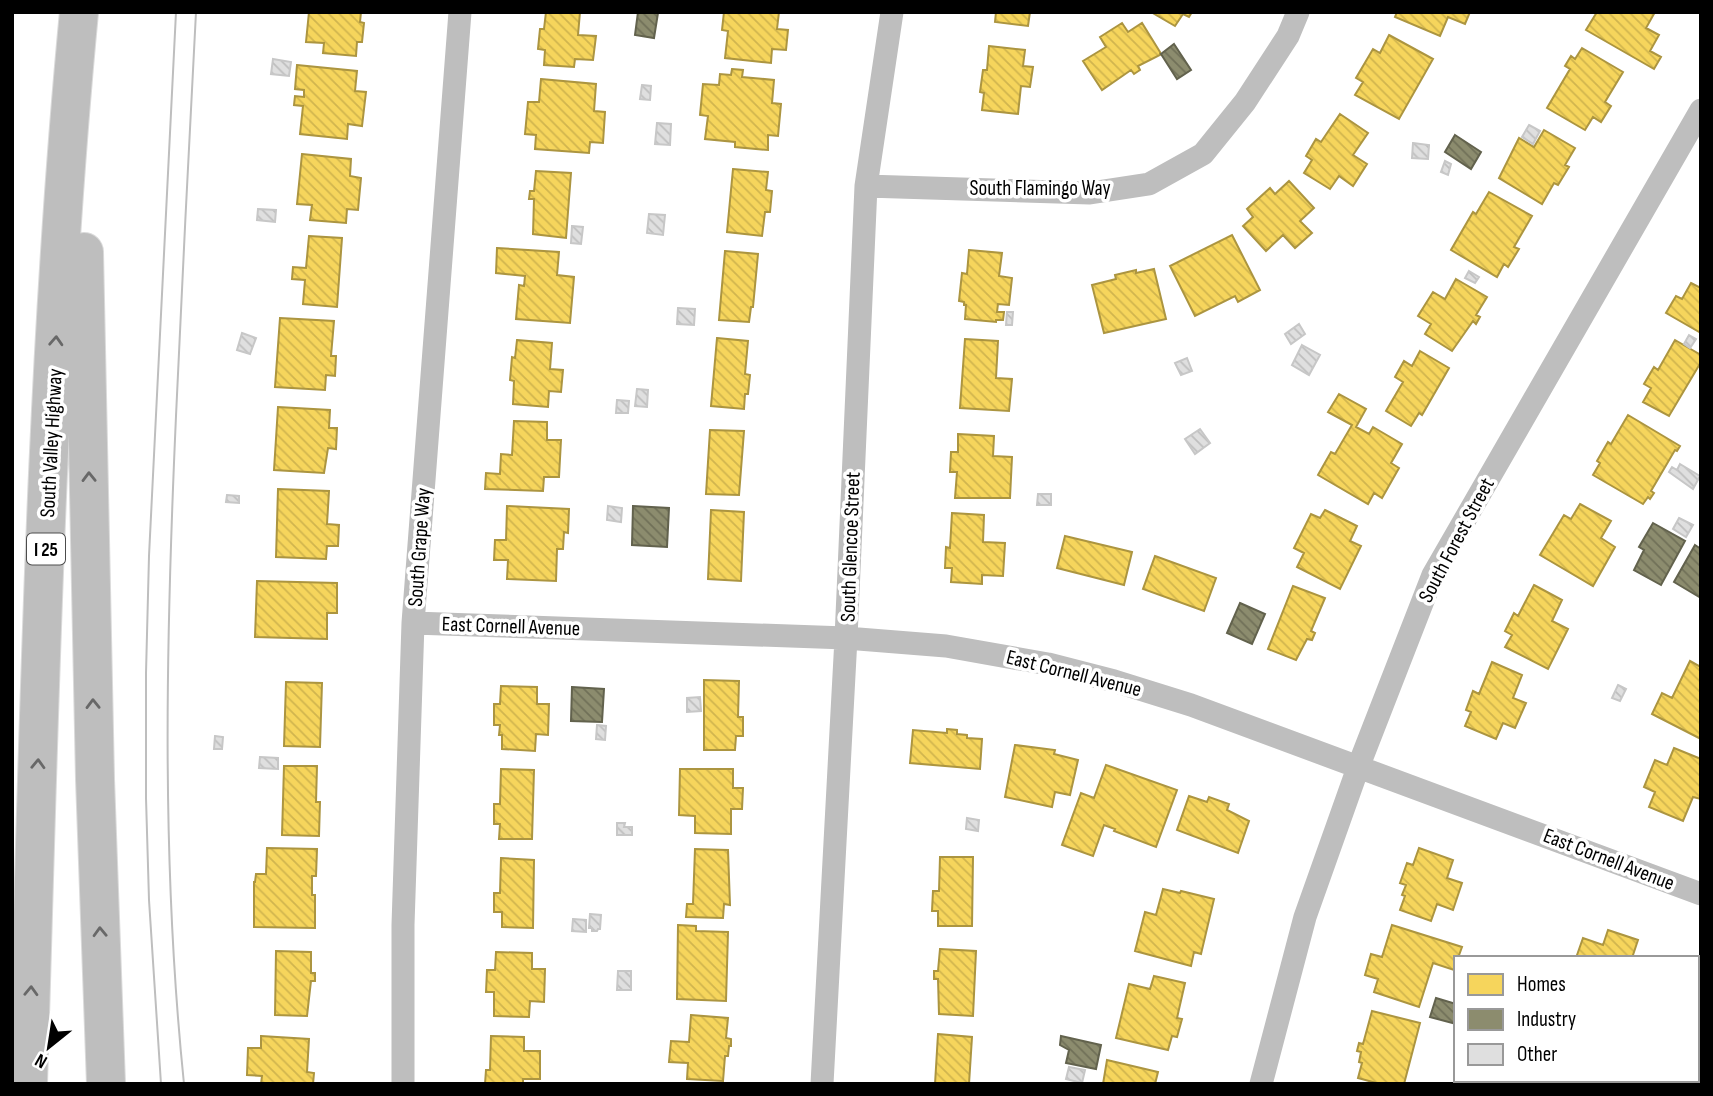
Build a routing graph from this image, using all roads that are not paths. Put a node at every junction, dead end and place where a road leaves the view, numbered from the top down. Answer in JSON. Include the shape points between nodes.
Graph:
{"nodes":[{"id":1,"x":460,"y":12,"type":"edge"},
{"id":2,"x":892,"y":12,"type":"edge"},
{"id":3,"x":1298,"y":12,"type":"edge"},
{"id":4,"x":79,"y":14,"type":"edge"},
{"id":5,"x":1701,"y":110,"type":"edge"},
{"id":6,"x":866,"y":186,"type":"junction"},
{"id":7,"x":413,"y":623,"type":"junction"},
{"id":8,"x":846,"y":638,"type":"junction"},
{"id":9,"x":1359,"y":765,"type":"junction"},
{"id":10,"x":1701,"y":894,"type":"edge"},
{"id":11,"x":28,"y":1084,"type":"edge"},
{"id":12,"x":106,"y":1084,"type":"edge"},
{"id":13,"x":403,"y":1084,"type":"edge"},
{"id":14,"x":822,"y":1084,"type":"edge"},
{"id":15,"x":1261,"y":1084,"type":"edge"}],
"edges":[{"from":1,"to":7,"type":"street","name":"South Grape Way"},
{"from":2,"to":6,"type":"street","name":"South Glencoe Street"},
{"from":3,"to":6,"type":"street","name":"South Flamingo Way","via":[[1288,36],[1245,102],[1203,154],[1149,184],[1090,193]]},
{"from":11,"to":4,"type":"highway","name":"South Valley Highway","number":"I 25","one_way":true,"via":[[56,330]]},
{"from":12,"to":4,"type":"highway","one_way":true},
{"from":5,"to":9,"type":"street","name":"South Forest Street","via":[[1433,575]]},
{"from":6,"to":8,"type":"street","name":"South Glencoe Street"},
{"from":7,"to":8,"type":"street","name":"East Cornell Avenue"},
{"from":7,"to":13,"type":"street","name":"South Grape Way"},
{"from":8,"to":9,"type":"street","name":"East Cornell Avenue","via":[[946,646],[1048,664],[1150,692]]},
{"from":8,"to":14,"type":"street","name":"South Glencoe Street"},
{"from":9,"to":10,"type":"street","name":"East Cornell Avenue"},
{"from":9,"to":15,"type":"street","name":"South Forest Street","via":[[1305,917]]}]}
